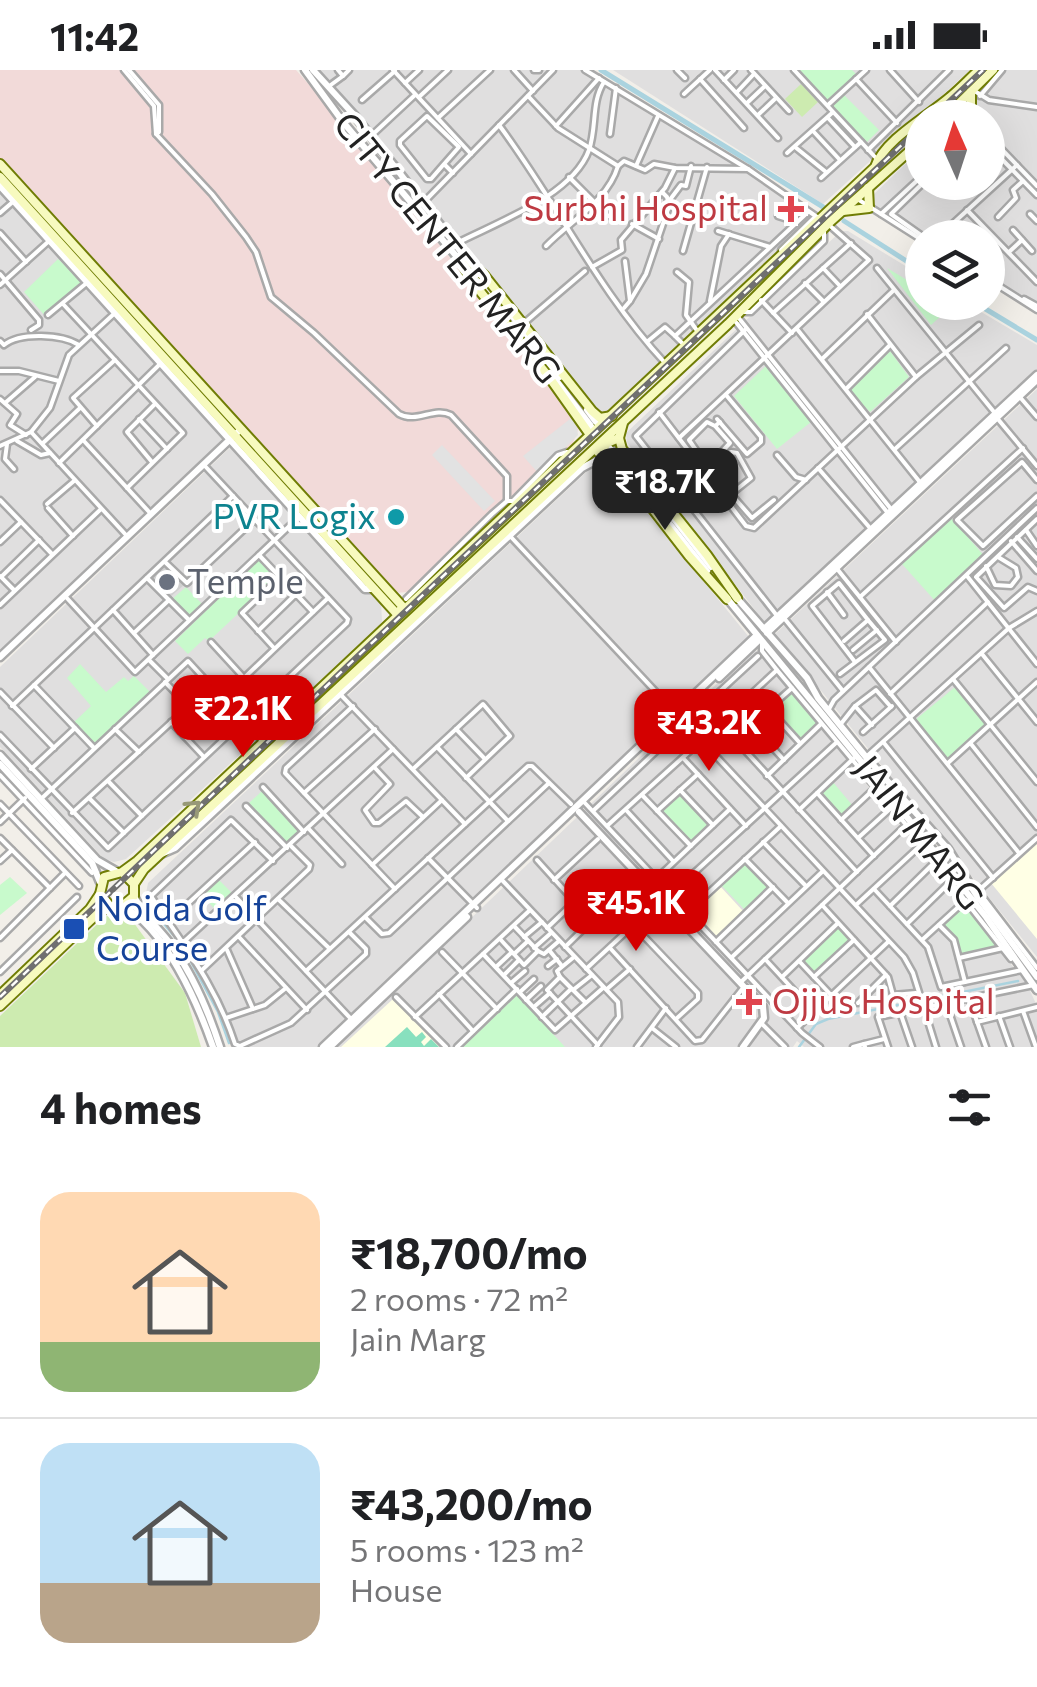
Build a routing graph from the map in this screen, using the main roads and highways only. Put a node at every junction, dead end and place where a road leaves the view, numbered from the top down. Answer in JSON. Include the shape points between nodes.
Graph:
{"nodes":[{"id":1,"x":978,"y":70,"type":"edge"},
{"id":2,"x":993,"y":70,"type":"edge"},
{"id":3,"x":974,"y":92,"type":"junction"},
{"id":4,"x":963,"y":100,"type":"edge"},
{"id":5,"x":972,"y":100,"type":"edge"},
{"id":6,"x":905,"y":155,"type":"edge"},
{"id":7,"x":0,"y":164,"type":"edge"},
{"id":8,"x":0,"y":177,"type":"edge"},
{"id":9,"x":868,"y":188,"type":"junction"},
{"id":10,"x":829,"y":218,"type":"junction"},
{"id":11,"x":55,"y":236,"type":"junction"},
{"id":12,"x":797,"y":237,"type":"junction"},
{"id":13,"x":808,"y":248,"type":"junction"},
{"id":14,"x":781,"y":254,"type":"junction"},
{"id":15,"x":791,"y":264,"type":"junction"},
{"id":16,"x":716,"y":317,"type":"junction"},
{"id":17,"x":735,"y":318,"type":"junction"},
{"id":18,"x":687,"y":347,"type":"junction"},
{"id":19,"x":695,"y":354,"type":"junction"},
{"id":20,"x":624,"y":419,"type":"junction"},
{"id":21,"x":598,"y":423,"type":"junction"},
{"id":22,"x":235,"y":434,"type":"junction"},
{"id":23,"x":583,"y":442,"type":"junction"},
{"id":24,"x":610,"y":445,"type":"junction"},
{"id":25,"x":584,"y":456,"type":"junction"},
{"id":26,"x":482,"y":538,"type":"junction"},
{"id":27,"x":446,"y":558,"type":"road end"},
{"id":28,"x":423,"y":592,"type":"junction"},
{"id":29,"x":388,"y":598,"type":"junction"},
{"id":30,"x":384,"y":626,"type":"junction"},
{"id":31,"x":222,"y":780,"type":"junction"},
{"id":32,"x":232,"y":789,"type":"junction"},
{"id":33,"x":119,"y":872,"type":"junction"},
{"id":34,"x":134,"y":884,"type":"junction"},
{"id":35,"x":100,"y":894,"type":"junction"},
{"id":36,"x":110,"y":906,"type":"junction"},
{"id":37,"x":0,"y":995,"type":"edge"},
{"id":38,"x":0,"y":1006,"type":"edge"}],
"edges":[{"from":1,"to":10,"type":"main road","via":[[877,160]]},
{"from":2,"to":3,"type":"main road"},
{"from":3,"to":4,"type":"main road"},
{"from":3,"to":5,"type":"main road"},
{"from":6,"to":9,"type":"main road"},
{"from":7,"to":11,"type":"main road"},
{"from":8,"to":11,"type":"main road"},
{"from":9,"to":10,"type":"main road"},
{"from":9,"to":10,"type":"main road","via":[[869,208]]},
{"from":10,"to":12,"type":"main road"},
{"from":10,"to":13,"type":"main road"},
{"from":11,"to":22,"type":"main road"},
{"from":11,"to":22,"type":"main road"},
{"from":12,"to":13,"type":"main road"},
{"from":12,"to":14,"type":"main road"},
{"from":13,"to":15,"type":"main road"},
{"from":14,"to":15,"type":"main road","via":[[790,255]]},
{"from":14,"to":16,"type":"main road"},
{"from":15,"to":17,"type":"main road"},
{"from":16,"to":17,"type":"main road","via":[[713,329]]},
{"from":16,"to":18,"type":"main road"},
{"from":17,"to":19,"type":"main road"},
{"from":18,"to":19,"type":"main road","via":[[709,334]]},
{"from":18,"to":21,"type":"main road"},
{"from":19,"to":20,"type":"main road"},
{"from":20,"to":24,"type":"main road"},
{"from":20,"to":25,"type":"main road"},
{"from":21,"to":21,"type":"main road","via":[[550,377],[471,280],[464,260],[484,276]]},
{"from":21,"to":23,"type":"main road"},
{"from":21,"to":23,"type":"main road"},
{"from":22,"to":29,"type":"main road"},
{"from":22,"to":29,"type":"main road"},
{"from":23,"to":26,"type":"main road"},
{"from":24,"to":24,"type":"main road","via":[[622,448],[707,554],[732,598],[709,581],[617,465]]},
{"from":24,"to":25,"type":"main road"},
{"from":25,"to":32,"type":"main road"},
{"from":26,"to":27,"type":"main road"},
{"from":26,"to":28,"type":"main road"},
{"from":28,"to":29,"type":"main road"},
{"from":28,"to":30,"type":"main road"},
{"from":29,"to":30,"type":"main road"},
{"from":30,"to":31,"type":"main road"},
{"from":31,"to":32,"type":"main road","via":[[221,790]]},
{"from":33,"to":31,"type":"main road","one_way":true},
{"from":32,"to":34,"type":"main road"},
{"from":33,"to":34,"type":"main road"},
{"from":33,"to":35,"type":"main road","via":[[100,882]]},
{"from":34,"to":36,"type":"main road","via":[[134,896]]},
{"from":35,"to":36,"type":"main road"},
{"from":35,"to":37,"type":"main road"},
{"from":36,"to":38,"type":"main road"}]}
